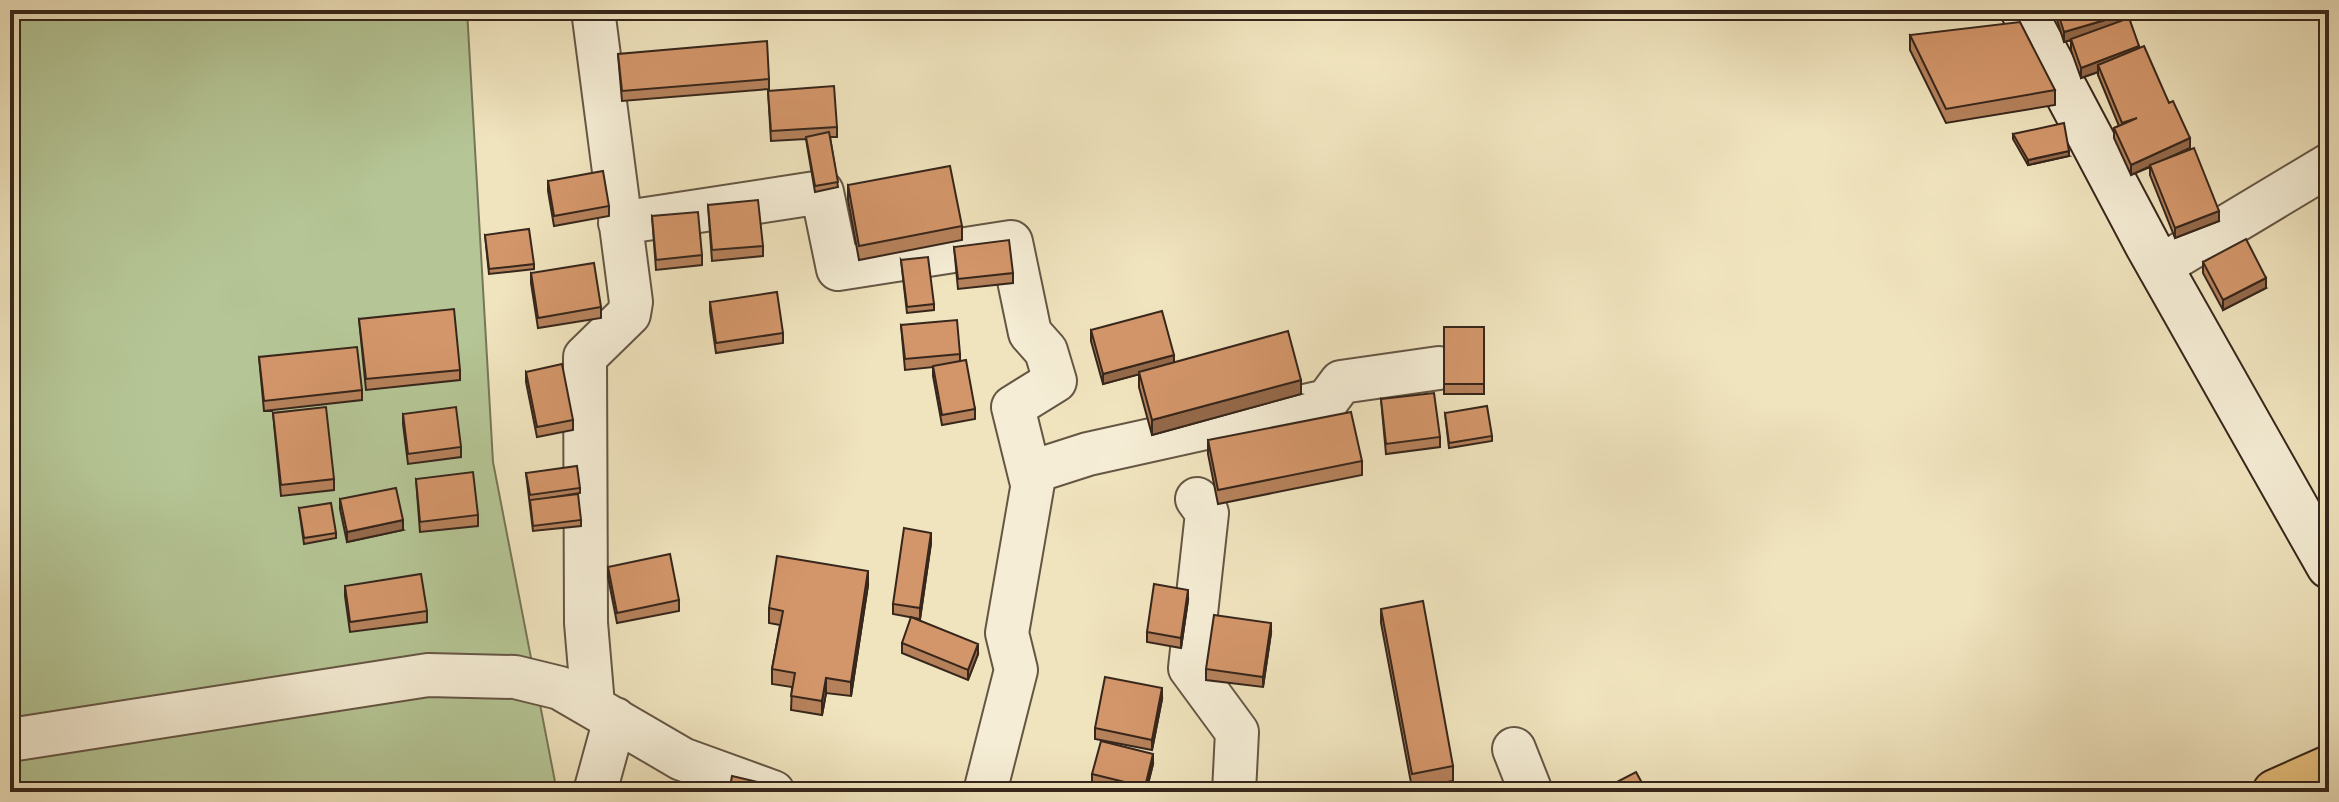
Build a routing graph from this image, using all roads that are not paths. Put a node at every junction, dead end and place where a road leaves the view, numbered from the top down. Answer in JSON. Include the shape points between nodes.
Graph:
{"nodes":[{"id":1,"x":593,"y":10,"type":"edge"},
{"id":2,"x":2023,"y":10,"type":"edge"},
{"id":3,"x":2329,"y":165,"type":"edge"},
{"id":4,"x":620,"y":223,"type":"junction"},
{"id":5,"x":2159,"y":267,"type":"junction"},
{"id":6,"x":1439,"y":368,"type":"dead end"},
{"id":7,"x":1031,"y":480,"type":"junction"},
{"id":8,"x":1197,"y":499,"type":"dead end"},
{"id":9,"x":2329,"y":566,"type":"edge"},
{"id":10,"x":604,"y":712,"type":"junction"},
{"id":11,"x":10,"y":740,"type":"edge"},
{"id":12,"x":1514,"y":749,"type":"dead end"},
{"id":13,"x":2329,"y":768,"type":"edge"},
{"id":14,"x":595,"y":792,"type":"edge"},
{"id":15,"x":773,"y":792,"type":"edge"},
{"id":16,"x":985,"y":792,"type":"edge"},
{"id":17,"x":1234,"y":792,"type":"edge"},
{"id":18,"x":1531,"y":792,"type":"edge"},
{"id":19,"x":2275,"y":792,"type":"edge"}],
"edges":[{"from":1,"to":4,"type":"street"},
{"from":2,"to":5,"type":"street"},
{"from":3,"to":5,"type":"street"},
{"from":4,"to":7,"type":"street","via":[[822,192],[838,269],[1011,242],[1030,333],[1046,351],[1055,381],[1013,407]]},
{"from":4,"to":10,"type":"street","via":[[629,314],[585,357],[586,623]]},
{"from":5,"to":9,"type":"street"},
{"from":6,"to":7,"type":"street","via":[[1341,382],[1327,401],[1088,454],[1041,467]]},
{"from":7,"to":16,"type":"street","via":[[1007,633],[1016,670]]},
{"from":8,"to":17,"type":"street","via":[[1207,513],[1190,668],[1237,732]]},
{"from":10,"to":11,"type":"street","via":[[538,681],[428,675]]},
{"from":10,"to":14,"type":"street"},
{"from":10,"to":15,"type":"street","via":[[682,759]]},
{"from":12,"to":18,"type":"street"},
{"from":13,"to":19,"type":"main road"}]}
